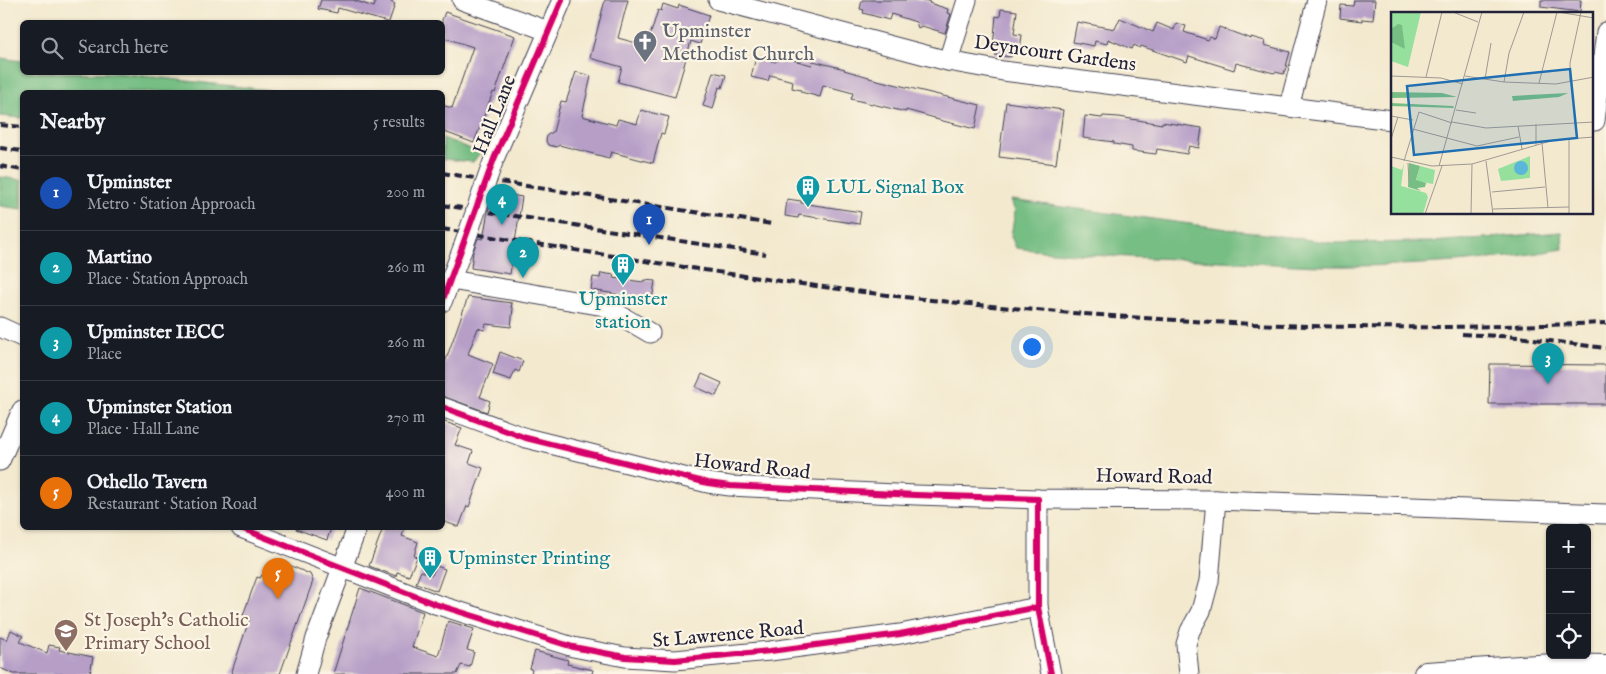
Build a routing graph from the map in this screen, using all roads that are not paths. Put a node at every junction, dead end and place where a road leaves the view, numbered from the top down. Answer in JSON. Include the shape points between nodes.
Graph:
{"nodes":[{"id":1,"x":462,"y":0,"type":"edge"},
{"id":2,"x":562,"y":0,"type":"edge"},
{"id":3,"x":718,"y":0,"type":"edge"},
{"id":4,"x":967,"y":0,"type":"edge"},
{"id":5,"x":1317,"y":0,"type":"edge"},
{"id":6,"x":772,"y":7,"type":"edge"},
{"id":7,"x":548,"y":31,"type":"junction"},
{"id":8,"x":1606,"y":32,"type":"edge"},
{"id":9,"x":948,"y":61,"type":"junction"},
{"id":10,"x":1289,"y":107,"type":"junction"},
{"id":11,"x":1391,"y":120,"type":"edge"},
{"id":12,"x":1598,"y":121,"type":"edge"},
{"id":13,"x":451,"y":280,"type":"junction"},
{"id":14,"x":445,"y":295,"type":"edge"},
{"id":15,"x":0,"y":327,"type":"edge"},
{"id":16,"x":650,"y":333,"type":"dead end"},
{"id":17,"x":20,"y":336,"type":"edge"},
{"id":18,"x":445,"y":408,"type":"edge"},
{"id":19,"x":19,"y":430,"type":"edge"},
{"id":20,"x":0,"y":461,"type":"edge"},
{"id":21,"x":1038,"y":498,"type":"junction"},
{"id":22,"x":1216,"y":500,"type":"junction"},
{"id":23,"x":1606,"y":514,"type":"edge"},
{"id":24,"x":246,"y":530,"type":"edge"},
{"id":25,"x":356,"y":530,"type":"edge"},
{"id":26,"x":342,"y":568,"type":"junction"},
{"id":27,"x":1038,"y":607,"type":"junction"},
{"id":28,"x":1606,"y":667,"type":"edge"},
{"id":29,"x":1530,"y":671,"type":"edge"},
{"id":30,"x":306,"y":674,"type":"edge"},
{"id":31,"x":1051,"y":674,"type":"edge"},
{"id":32,"x":1189,"y":674,"type":"edge"},
{"id":33,"x":1426,"y":674,"type":"edge"}],
"edges":[{"from":1,"to":7,"type":"street"},
{"from":2,"to":7,"type":"street","name":"Hall Lane"},
{"from":3,"to":6,"type":"street","name":"Deyncourt Gardens"},
{"from":4,"to":9,"type":"street"},
{"from":5,"to":10,"type":"street"},
{"from":6,"to":9,"type":"street","name":"Deyncourt Gardens"},
{"from":7,"to":13,"type":"street","name":"Hall Lane","bridge":true,"via":[[494,159]]},
{"from":8,"to":12,"type":"street"},
{"from":9,"to":10,"type":"street","name":"Deyncourt Gardens","via":[[1003,71]]},
{"from":10,"to":11,"type":"street","name":"Deyncourt Gardens"},
{"from":13,"to":14,"type":"street","name":"Hall Lane"},
{"from":13,"to":16,"type":"street","via":[[604,306]]},
{"from":15,"to":17,"type":"street"},
{"from":18,"to":21,"type":"street","name":"Howard Road","via":[[526,438],[708,483],[916,495]]},
{"from":19,"to":20,"type":"street"},
{"from":21,"to":22,"type":"street","name":"Howard Road"},
{"from":21,"to":27,"type":"street"},
{"from":22,"to":23,"type":"street","name":"Howard Road"},
{"from":22,"to":32,"type":"street","via":[[1209,581],[1201,611],[1186,644]]},
{"from":24,"to":26,"type":"street","name":"St Lawrence Road"},
{"from":25,"to":26,"type":"street"},
{"from":26,"to":27,"type":"street","name":"St Lawrence Road","via":[[435,604],[573,647],[625,657],[675,660],[900,634]]},
{"from":26,"to":30,"type":"street"},
{"from":27,"to":31,"type":"street"},
{"from":28,"to":29,"type":"main road"},
{"from":29,"to":33,"type":"main road"}]}
